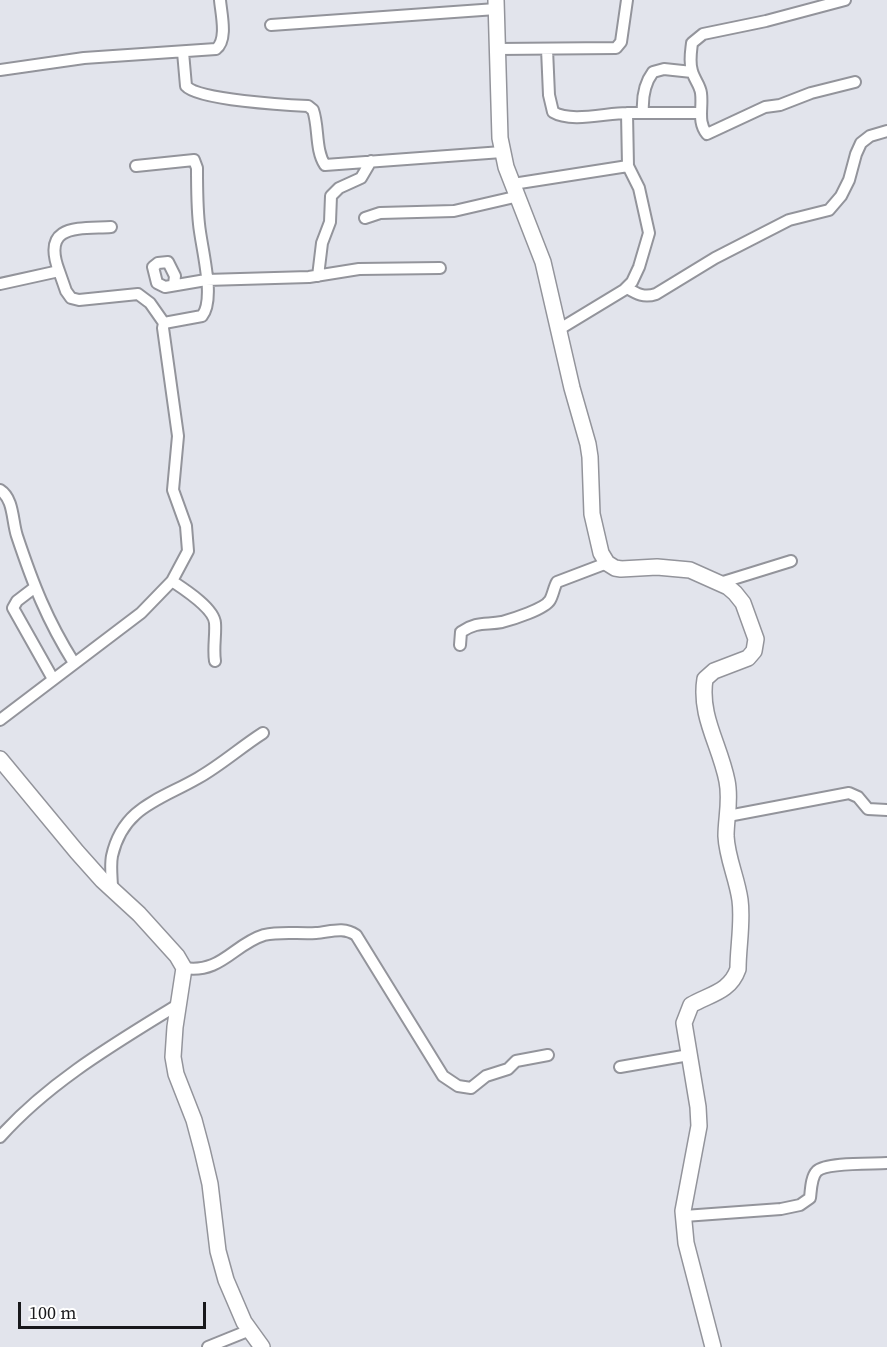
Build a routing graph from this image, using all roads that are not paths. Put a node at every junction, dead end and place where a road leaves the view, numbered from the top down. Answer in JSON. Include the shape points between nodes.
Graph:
{"nodes":[{"id":1,"x":220,"y":0,"type":"edge"},
{"id":2,"x":627,"y":0,"type":"edge"},
{"id":3,"x":845,"y":0,"type":"edge"},
{"id":4,"x":496,"y":5,"type":"edge"},
{"id":5,"x":271,"y":25,"type":"dead end"},
{"id":6,"x":497,"y":49,"type":"junction"},
{"id":7,"x":547,"y":49,"type":"junction"},
{"id":8,"x":183,"y":52,"type":"junction"},
{"id":9,"x":0,"y":70,"type":"edge"},
{"id":10,"x":692,"y":72,"type":"junction"},
{"id":11,"x":855,"y":82,"type":"dead end"},
{"id":12,"x":627,"y":113,"type":"junction"},
{"id":13,"x":643,"y":113,"type":"junction"},
{"id":14,"x":701,"y":113,"type":"junction"},
{"id":15,"x":887,"y":131,"type":"edge"},
{"id":16,"x":502,"y":152,"type":"junction"},
{"id":17,"x":371,"y":161,"type":"junction"},
{"id":18,"x":136,"y":166,"type":"dead end"},
{"id":19,"x":628,"y":166,"type":"junction"},
{"id":20,"x":516,"y":190,"type":"junction"},
{"id":21,"x":365,"y":218,"type":"dead end"},
{"id":22,"x":111,"y":227,"type":"dead end"},
{"id":23,"x":440,"y":268,"type":"dead end"},
{"id":24,"x":59,"y":271,"type":"junction"},
{"id":25,"x":318,"y":276,"type":"junction"},
{"id":26,"x":207,"y":280,"type":"junction"},
{"id":27,"x":0,"y":284,"type":"edge"},
{"id":28,"x":174,"y":284,"type":"dead end"},
{"id":29,"x":627,"y":288,"type":"junction"},
{"id":30,"x":164,"y":323,"type":"junction"},
{"id":31,"x":558,"y":330,"type":"junction"},
{"id":32,"x":0,"y":490,"type":"edge"},
{"id":33,"x":791,"y":561,"type":"dead end"},
{"id":34,"x":607,"y":563,"type":"junction"},
{"id":35,"x":172,"y":581,"type":"junction"},
{"id":36,"x":720,"y":583,"type":"junction"},
{"id":37,"x":34,"y":588,"type":"junction"},
{"id":38,"x":460,"y":645,"type":"dead end"},
{"id":39,"x":215,"y":661,"type":"dead end"},
{"id":40,"x":74,"y":663,"type":"junction"},
{"id":41,"x":53,"y":679,"type":"junction"},
{"id":42,"x":0,"y":720,"type":"edge"},
{"id":43,"x":263,"y":733,"type":"dead end"},
{"id":44,"x":0,"y":759,"type":"edge"},
{"id":45,"x":887,"y":810,"type":"edge"},
{"id":46,"x":728,"y":816,"type":"junction"},
{"id":47,"x":112,"y":889,"type":"junction"},
{"id":48,"x":184,"y":968,"type":"junction"},
{"id":49,"x":179,"y":1004,"type":"junction"},
{"id":50,"x":548,"y":1054,"type":"dead end"},
{"id":51,"x":689,"y":1055,"type":"junction"},
{"id":52,"x":621,"y":1067,"type":"dead end"},
{"id":53,"x":0,"y":1137,"type":"edge"},
{"id":54,"x":887,"y":1163,"type":"edge"},
{"id":55,"x":684,"y":1216,"type":"junction"},
{"id":56,"x":250,"y":1330,"type":"junction"},
{"id":57,"x":208,"y":1347,"type":"edge"},
{"id":58,"x":262,"y":1347,"type":"edge"},
{"id":59,"x":713,"y":1347,"type":"edge"}],
"edges":[{"from":1,"to":8,"type":"street","via":[[219,46]]},
{"from":2,"to":7,"type":"street","via":[[621,42],[616,48]]},
{"from":3,"to":10,"type":"street","via":[[703,34],[692,43]]},
{"from":4,"to":5,"type":"street"},
{"from":4,"to":6,"type":"street"},
{"from":6,"to":7,"type":"street"},
{"from":6,"to":16,"type":"street"},
{"from":7,"to":12,"type":"street","via":[[553,112],[571,118]]},
{"from":8,"to":9,"type":"street","via":[[84,58]]},
{"from":8,"to":17,"type":"street","via":[[189,90],[245,102],[308,106],[315,114],[325,165]]},
{"from":10,"to":13,"type":"street","via":[[653,72],[644,91]]},
{"from":10,"to":14,"type":"street","via":[[700,88]]},
{"from":11,"to":14,"type":"street","via":[[765,107],[709,134],[701,126]]},
{"from":12,"to":13,"type":"street"},
{"from":12,"to":19,"type":"street"},
{"from":13,"to":14,"type":"street"},
{"from":15,"to":29,"type":"street","via":[[861,143],[849,180],[829,210],[789,220],[656,294],[639,295]]},
{"from":16,"to":17,"type":"street"},
{"from":16,"to":20,"type":"street"},
{"from":17,"to":25,"type":"street","via":[[361,178],[339,188],[332,196]]},
{"from":18,"to":26,"type":"street","via":[[194,160]]},
{"from":19,"to":20,"type":"street"},
{"from":19,"to":29,"type":"street","via":[[639,188],[649,233],[639,267]]},
{"from":20,"to":21,"type":"street","via":[[454,211],[380,213]]},
{"from":20,"to":31,"type":"street","via":[[543,262]]},
{"from":22,"to":24,"type":"street","via":[[66,231],[58,237],[54,248]]},
{"from":23,"to":25,"type":"street","via":[[359,269]]},
{"from":24,"to":27,"type":"street"},
{"from":24,"to":30,"type":"street","via":[[71,298],[138,294]]},
{"from":25,"to":26,"type":"street"},
{"from":26,"to":28,"type":"street"},
{"from":26,"to":30,"type":"street","via":[[208,306],[202,316]]},
{"from":29,"to":31,"type":"street"},
{"from":30,"to":35,"type":"street","via":[[178,436],[173,490],[188,537],[188,550]]},
{"from":31,"to":34,"type":"street","via":[[588,444],[594,526]]},
{"from":32,"to":37,"type":"street","via":[[9,500]]},
{"from":33,"to":36,"type":"street"},
{"from":34,"to":36,"type":"street","via":[[621,569],[690,570]]},
{"from":34,"to":38,"type":"street","via":[[557,582],[550,600],[538,609],[501,622],[470,626],[461,632]]},
{"from":35,"to":39,"type":"street","via":[[212,614]]},
{"from":35,"to":40,"type":"street","via":[[141,613]]},
{"from":36,"to":46,"type":"street","via":[[743,603],[756,639],[748,658],[714,671],[705,679],[702,695],[728,783]]},
{"from":37,"to":40,"type":"street"},
{"from":37,"to":41,"type":"street","via":[[16,601],[14,608]]},
{"from":40,"to":41,"type":"street"},
{"from":41,"to":42,"type":"street"},
{"from":43,"to":47,"type":"street","via":[[134,816],[120,833],[111,858]]},
{"from":44,"to":47,"type":"street"},
{"from":45,"to":46,"type":"street","via":[[868,809],[849,793]]},
{"from":46,"to":51,"type":"street","via":[[728,852],[740,902],[738,969],[726,988],[691,1005],[684,1023]]},
{"from":47,"to":48,"type":"street","via":[[147,922]]},
{"from":48,"to":49,"type":"street"},
{"from":48,"to":50,"type":"street","via":[[203,970],[262,936],[345,929],[356,935],[451,1083],[471,1088],[516,1061]]},
{"from":49,"to":53,"type":"street","via":[[68,1076]]},
{"from":49,"to":56,"type":"street","via":[[173,1057],[176,1074],[202,1150],[226,1280]]},
{"from":51,"to":52,"type":"street"},
{"from":51,"to":55,"type":"street","via":[[699,1126]]},
{"from":54,"to":55,"type":"street","via":[[826,1166],[817,1171],[810,1198],[800,1205]]},
{"from":55,"to":59,"type":"street","via":[[686,1243]]},
{"from":56,"to":57,"type":"street"},
{"from":56,"to":58,"type":"street"}]}
